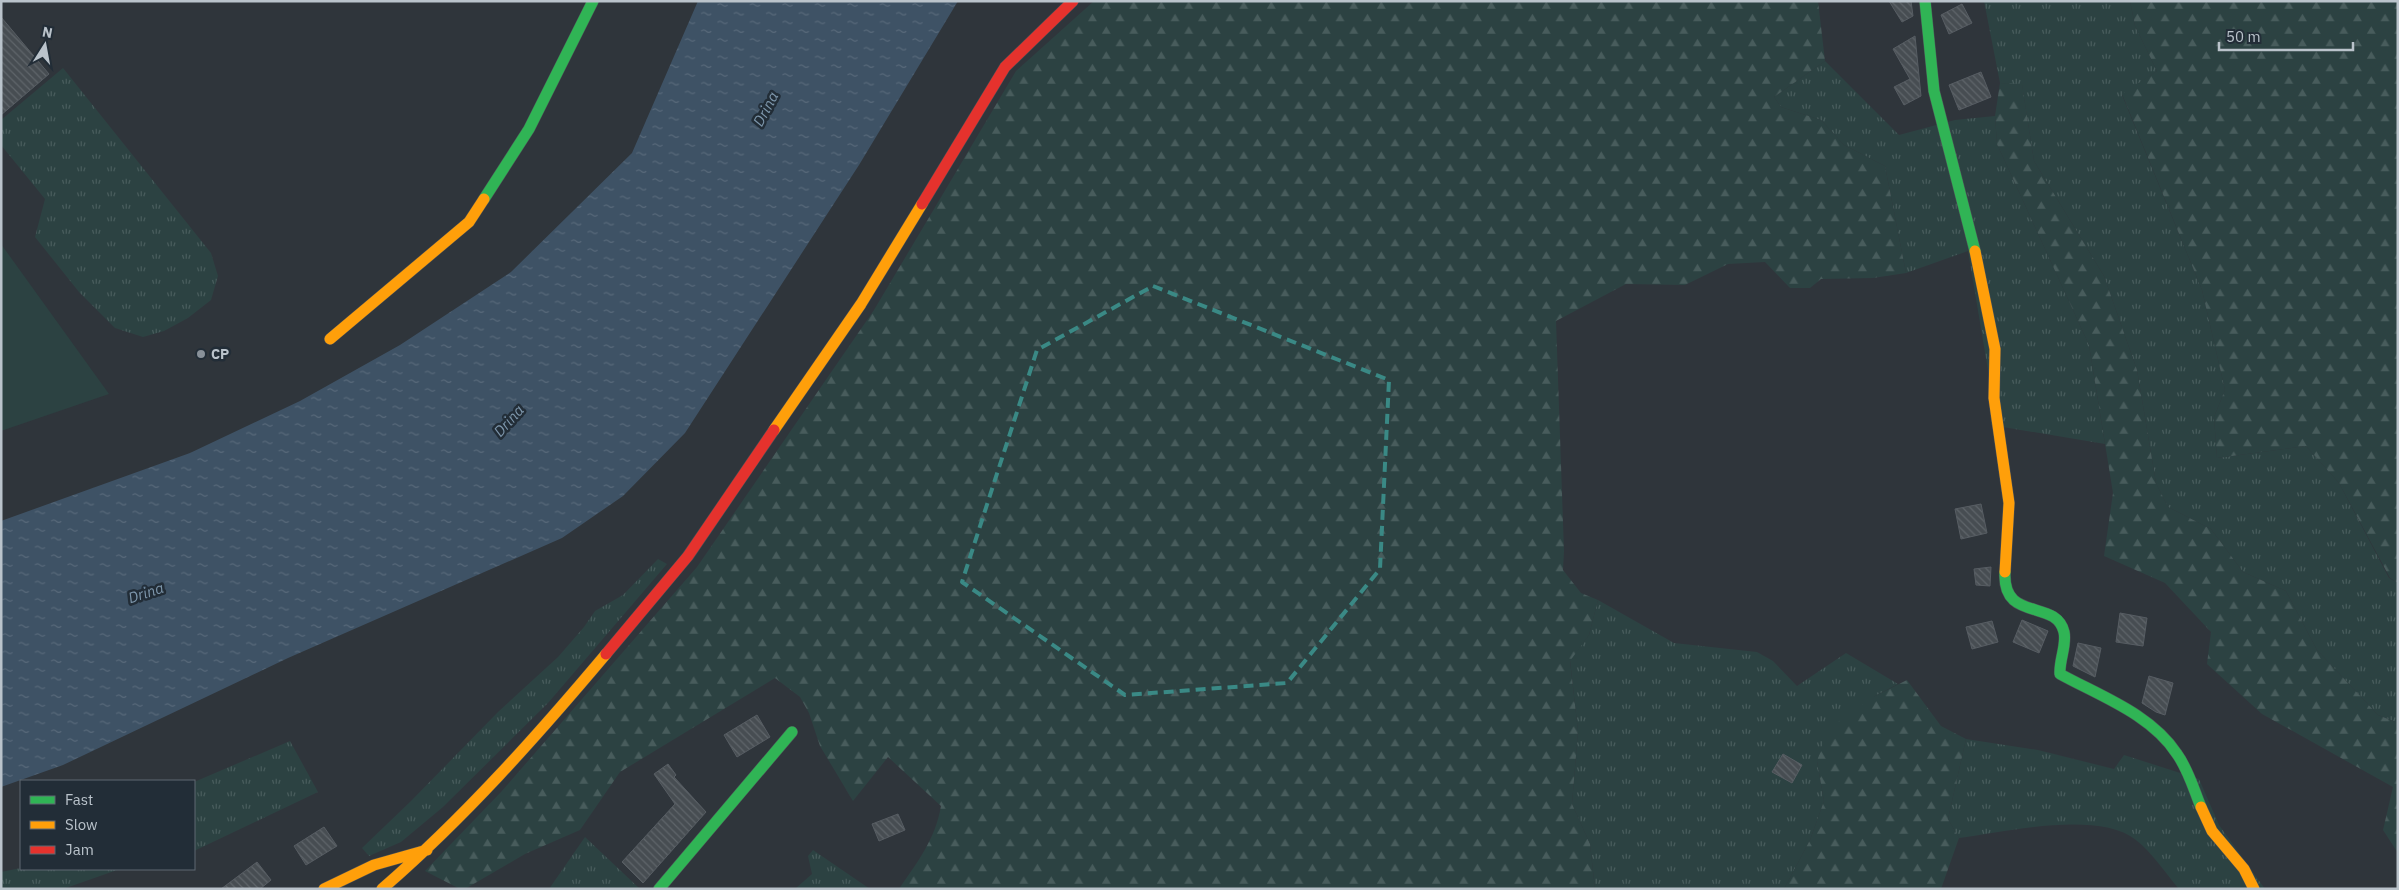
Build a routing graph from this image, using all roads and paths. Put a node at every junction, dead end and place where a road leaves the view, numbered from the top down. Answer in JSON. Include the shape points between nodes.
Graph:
{"nodes":[{"id":1,"x":593,"y":1,"type":"edge"},
{"id":2,"x":1073,"y":1,"type":"edge"},
{"id":3,"x":1925,"y":1,"type":"edge"},
{"id":4,"x":330,"y":339,"type":"dead end"},
{"id":5,"x":792,"y":732,"type":"dead end"},
{"id":6,"x":428,"y":849,"type":"junction"},
{"id":7,"x":324,"y":889,"type":"edge"},
{"id":8,"x":382,"y":889,"type":"edge"},
{"id":9,"x":659,"y":889,"type":"edge"},
{"id":10,"x":2254,"y":889,"type":"edge"}],
"edges":[{"from":1,"to":4,"type":"street","via":[[529,129],[469,222]]},
{"from":2,"to":6,"type":"street","via":[[1005,66],[861,304],[688,556],[558,711]]},
{"from":3,"to":10,"type":"street","via":[[1934,91],[1977,258],[1995,348],[1994,398],[2010,503],[2004,586],[2010,598],[2058,621],[2064,629],[2065,639],[2058,666],[2060,674],[2134,714],[2162,735],[2178,756],[2212,832],[2244,870]]},
{"from":5,"to":9,"type":"street"},
{"from":6,"to":7,"type":"street","via":[[383,860]]},
{"from":6,"to":8,"type":"street"}]}
